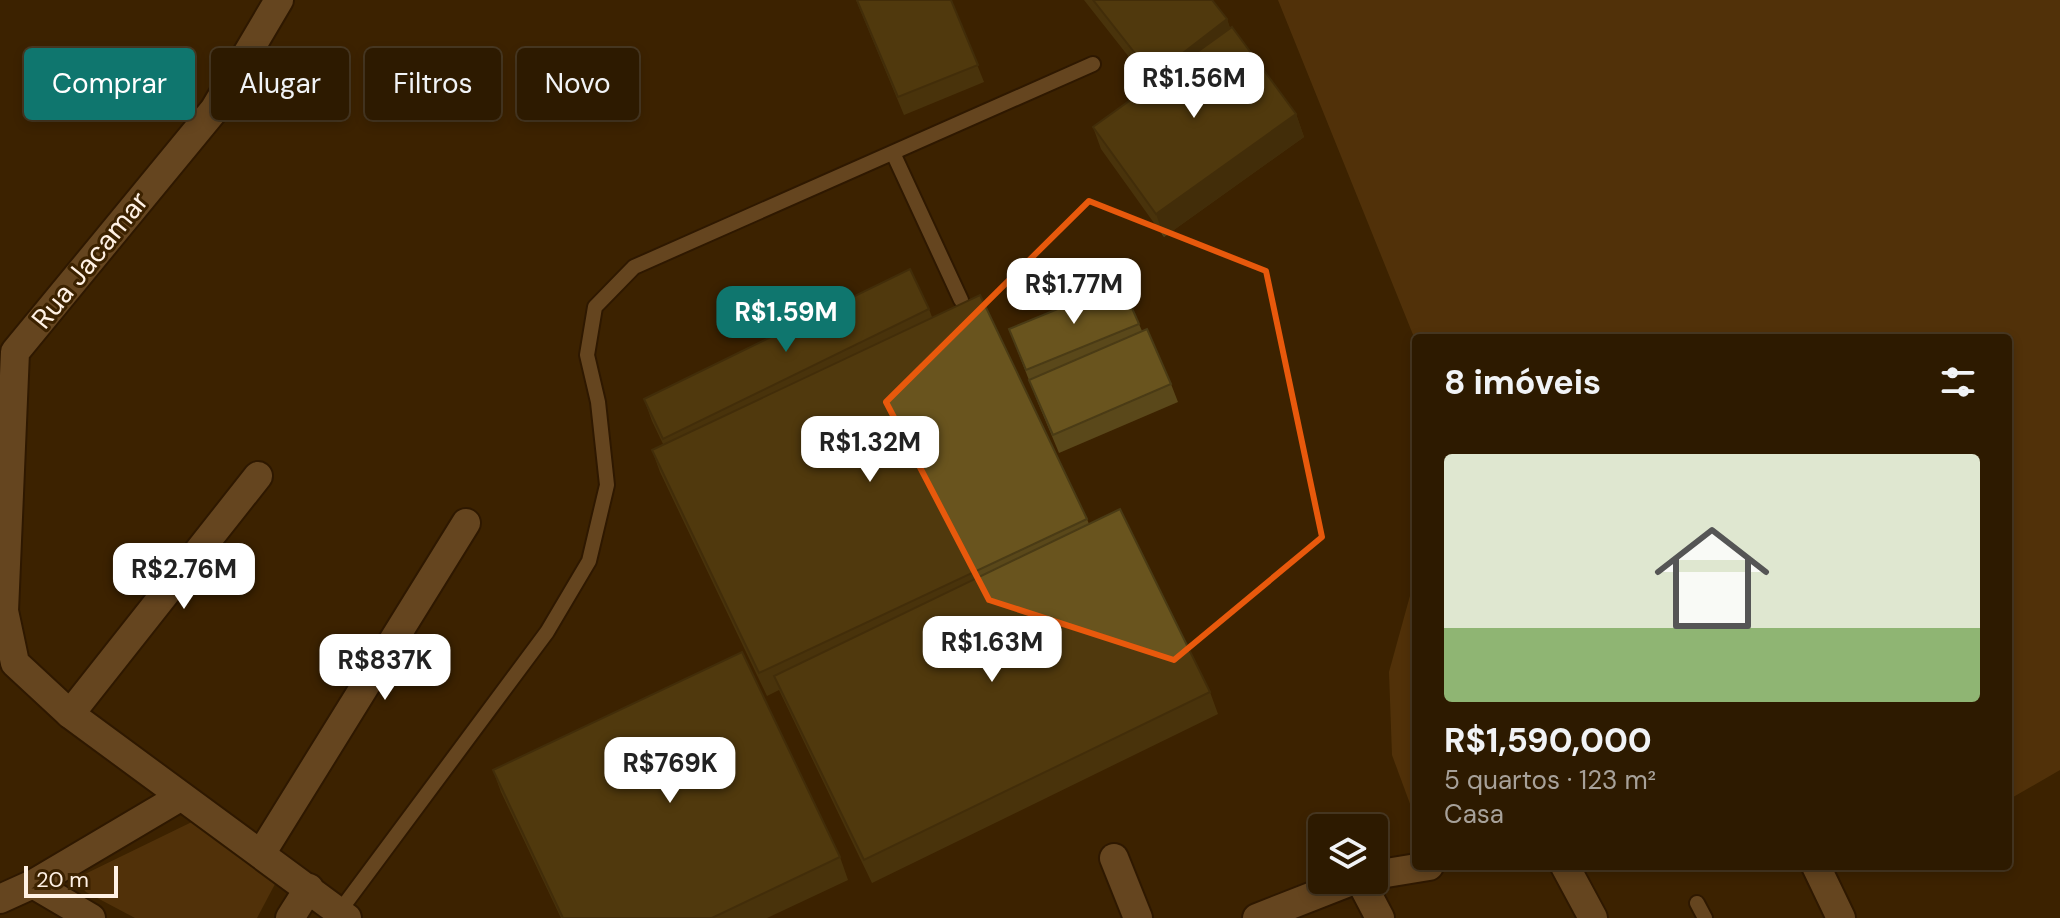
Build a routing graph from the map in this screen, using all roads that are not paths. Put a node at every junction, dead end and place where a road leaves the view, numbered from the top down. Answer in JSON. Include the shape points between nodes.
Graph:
{"nodes":[{"id":1,"x":279,"y":0,"type":"edge"},
{"id":2,"x":1093,"y":64,"type":"dead end"},
{"id":3,"x":893,"y":153,"type":"junction"},
{"id":4,"x":961,"y":300,"type":"edge"},
{"id":5,"x":8,"y":346,"type":"edge"},
{"id":6,"x":258,"y":476,"type":"dead end"},
{"id":7,"x":466,"y":523,"type":"dead end"},
{"id":8,"x":8,"y":666,"type":"edge"},
{"id":9,"x":70,"y":714,"type":"junction"},
{"id":10,"x":180,"y":797,"type":"junction"},
{"id":11,"x":261,"y":854,"type":"junction"},
{"id":12,"x":1114,"y":858,"type":"dead end"},
{"id":13,"x":1412,"y":869,"type":"edge"},
{"id":14,"x":1567,"y":870,"type":"edge"},
{"id":15,"x":1818,"y":870,"type":"edge"},
{"id":16,"x":1388,"y":873,"type":"edge"},
{"id":17,"x":33,"y":884,"type":"junction"},
{"id":18,"x":309,"y":888,"type":"junction"},
{"id":19,"x":1318,"y":894,"type":"edge"},
{"id":20,"x":1367,"y":894,"type":"edge"},
{"id":21,"x":0,"y":899,"type":"edge"},
{"id":22,"x":1697,"y":903,"type":"dead end"},
{"id":23,"x":343,"y":915,"type":"edge"},
{"id":24,"x":91,"y":918,"type":"edge"},
{"id":25,"x":290,"y":918,"type":"edge"},
{"id":26,"x":1138,"y":918,"type":"edge"},
{"id":27,"x":1257,"y":918,"type":"edge"},
{"id":28,"x":1380,"y":918,"type":"edge"},
{"id":29,"x":1593,"y":918,"type":"edge"},
{"id":30,"x":1705,"y":918,"type":"edge"},
{"id":31,"x":1841,"y":918,"type":"edge"}],
"edges":[{"from":1,"to":5,"type":"street","name":"Rua Jacamar","via":[[214,110]]},
{"from":2,"to":3,"type":"lane"},
{"from":3,"to":4,"type":"lane"},
{"from":3,"to":23,"type":"lane","via":[[634,267],[595,307],[587,355],[607,485],[589,561],[547,632]]},
{"from":5,"to":8,"type":"street","name":"Rua Jacamar"},
{"from":6,"to":9,"type":"street"},
{"from":7,"to":11,"type":"street"},
{"from":8,"to":9,"type":"street","name":"Rua Jacamar"},
{"from":9,"to":10,"type":"street","name":"Rua Jacamar"},
{"from":10,"to":11,"type":"street","name":"Rua Jacamar"},
{"from":10,"to":17,"type":"street"},
{"from":11,"to":18,"type":"street","name":"Rua Jacamar"},
{"from":12,"to":26,"type":"street"},
{"from":13,"to":16,"type":"street"},
{"from":14,"to":29,"type":"street"},
{"from":15,"to":31,"type":"street"},
{"from":17,"to":21,"type":"street"},
{"from":17,"to":24,"type":"street"},
{"from":18,"to":23,"type":"street","name":"Rua Jacamar"},
{"from":18,"to":25,"type":"street"},
{"from":19,"to":27,"type":"street"},
{"from":20,"to":28,"type":"street"},
{"from":22,"to":30,"type":"lane"}]}
